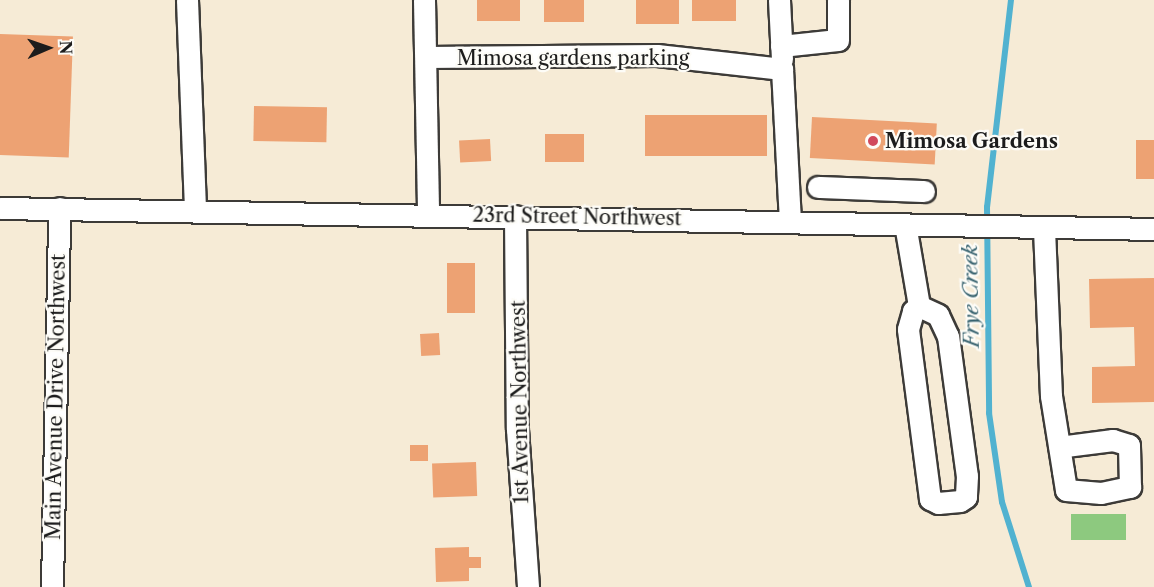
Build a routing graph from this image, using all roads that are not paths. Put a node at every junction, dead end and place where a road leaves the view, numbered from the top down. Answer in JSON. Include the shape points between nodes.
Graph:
{"nodes":[{"id":1,"x":187,"y":0,"type":"edge"},
{"id":2,"x":424,"y":0,"type":"edge"},
{"id":3,"x":779,"y":0,"type":"edge"},
{"id":4,"x":838,"y":0,"type":"edge"},
{"id":5,"x":781,"y":46,"type":"junction"},
{"id":6,"x":426,"y":57,"type":"junction"},
{"id":7,"x":782,"y":69,"type":"junction"},
{"id":8,"x":818,"y":187,"type":"dead end"},
{"id":9,"x":869,"y":190,"type":"junction"},
{"id":10,"x":924,"y":191,"type":"dead end"},
{"id":11,"x":0,"y":208,"type":"edge"},
{"id":12,"x":59,"y":208,"type":"junction"},
{"id":13,"x":195,"y":210,"type":"junction"},
{"id":14,"x":428,"y":214,"type":"junction"},
{"id":15,"x":515,"y":216,"type":"junction"},
{"id":16,"x":790,"y":221,"type":"junction"},
{"id":17,"x":868,"y":223,"type":"junction"},
{"id":18,"x":905,"y":224,"type":"junction"},
{"id":19,"x":1044,"y":229,"type":"junction"},
{"id":20,"x":1154,"y":229,"type":"edge"},
{"id":21,"x":919,"y":306,"type":"junction"},
{"id":22,"x":1059,"y":447,"type":"dead end"},
{"id":23,"x":52,"y":587,"type":"edge"},
{"id":24,"x":528,"y":587,"type":"edge"}],
"edges":[{"from":1,"to":13,"type":"street"},
{"from":2,"to":6,"type":"street"},
{"from":3,"to":5,"type":"street"},
{"from":4,"to":5,"type":"street","via":[[838,40]]},
{"from":5,"to":7,"type":"street"},
{"from":6,"to":7,"type":"street","name":"Mimosa gardens parking","via":[[657,55]]},
{"from":6,"to":14,"type":"street"},
{"from":7,"to":16,"type":"street"},
{"from":8,"to":9,"type":"street"},
{"from":9,"to":10,"type":"street"},
{"from":9,"to":17,"type":"street"},
{"from":11,"to":12,"type":"street","name":"23rd Street Northwest"},
{"from":12,"to":13,"type":"street","name":"23rd Street Northwest"},
{"from":12,"to":23,"type":"street","name":"Main Avenue Drive Northwest"},
{"from":13,"to":14,"type":"street","name":"23rd Street Northwest"},
{"from":14,"to":15,"type":"street","name":"23rd Street Northwest"},
{"from":15,"to":16,"type":"street","name":"23rd Street Northwest"},
{"from":15,"to":24,"type":"street","name":"1st Avenue Northwest","via":[[517,429]]},
{"from":16,"to":17,"type":"street","name":"23rd Street Northwest"},
{"from":17,"to":18,"type":"street","name":"23rd Street Northwest"},
{"from":18,"to":19,"type":"street","name":"23rd Street Northwest"},
{"from":18,"to":21,"type":"street"},
{"from":19,"to":20,"type":"street","name":"23rd Street Northwest"},
{"from":19,"to":22,"type":"street","via":[[1051,396]]},
{"from":21,"to":21,"type":"street","via":[[913,311],[908,329],[930,499],[938,503],[960,501],[966,497],[967,476],[948,336],[938,315]]}]}
